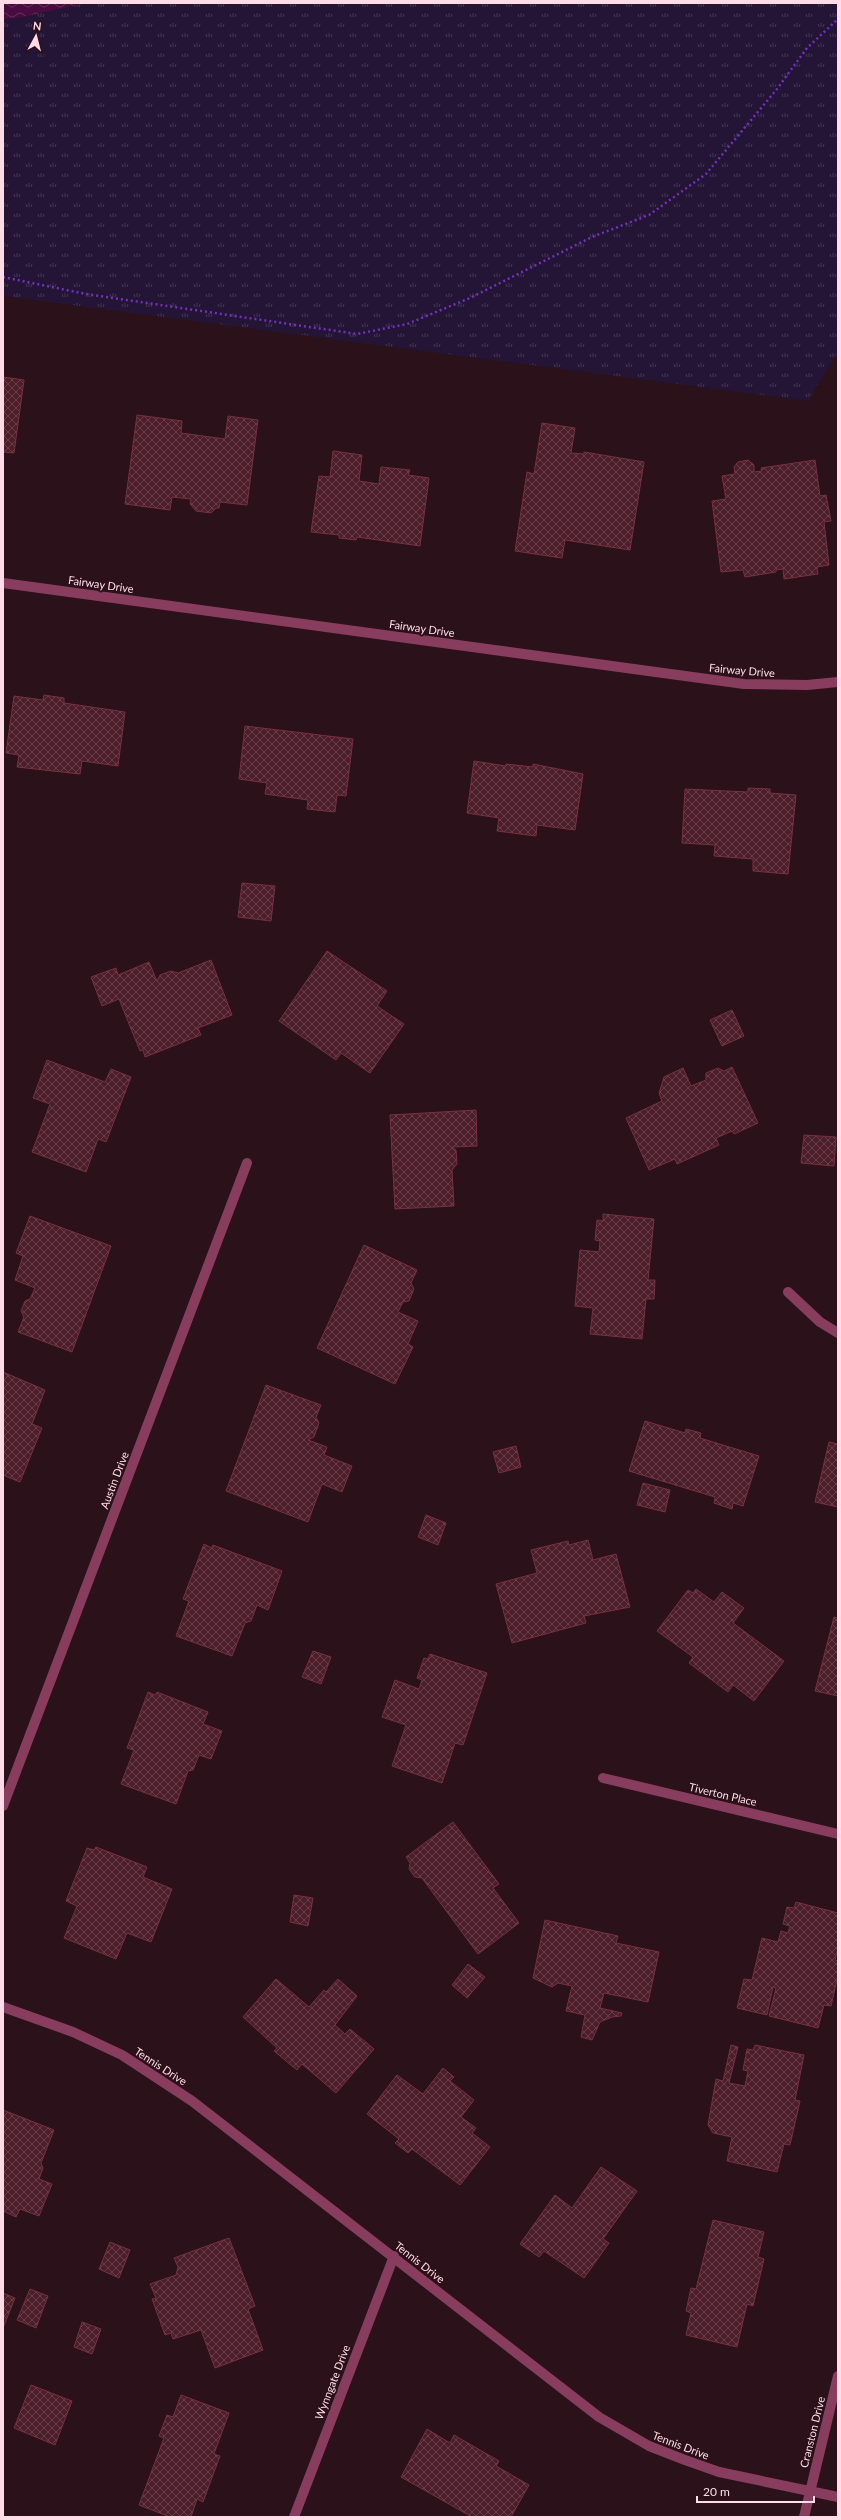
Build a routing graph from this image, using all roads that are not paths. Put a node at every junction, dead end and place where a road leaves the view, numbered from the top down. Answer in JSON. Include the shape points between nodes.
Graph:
{"nodes":[{"id":1,"x":3,"y":583,"type":"edge"},
{"id":2,"x":838,"y":682,"type":"edge"},
{"id":3,"x":248,"y":1163,"type":"dead end"},
{"id":4,"x":788,"y":1292,"type":"dead end"},
{"id":5,"x":838,"y":1334,"type":"edge"},
{"id":6,"x":603,"y":1778,"type":"dead end"},
{"id":7,"x":3,"y":1806,"type":"edge"},
{"id":8,"x":838,"y":1834,"type":"edge"},
{"id":9,"x":3,"y":2008,"type":"edge"},
{"id":10,"x":394,"y":2256,"type":"junction"},
{"id":11,"x":838,"y":2376,"type":"edge"},
{"id":12,"x":810,"y":2492,"type":"junction"},
{"id":13,"x":838,"y":2497,"type":"edge"},
{"id":14,"x":294,"y":2517,"type":"edge"},
{"id":15,"x":804,"y":2517,"type":"edge"}],
"edges":[{"from":1,"to":2,"type":"street","name":"Fairway Drive","via":[[744,684],[807,685]]},
{"from":3,"to":7,"type":"street","name":"Austin Drive"},
{"from":4,"to":5,"type":"street","via":[[820,1322]]},
{"from":6,"to":8,"type":"street","name":"Tiverton Place"},
{"from":9,"to":10,"type":"street","name":"Tennis Drive","via":[[73,2032],[122,2055],[192,2101]]},
{"from":10,"to":12,"type":"street","name":"Tennis Drive","via":[[599,2417],[649,2446],[719,2472]]},
{"from":10,"to":14,"type":"street","name":"Wynngate Drive"},
{"from":11,"to":12,"type":"street","name":"Cranston Drive"},
{"from":12,"to":13,"type":"street","name":"Tennis Drive"},
{"from":12,"to":15,"type":"street","name":"Cranston Drive"}]}
